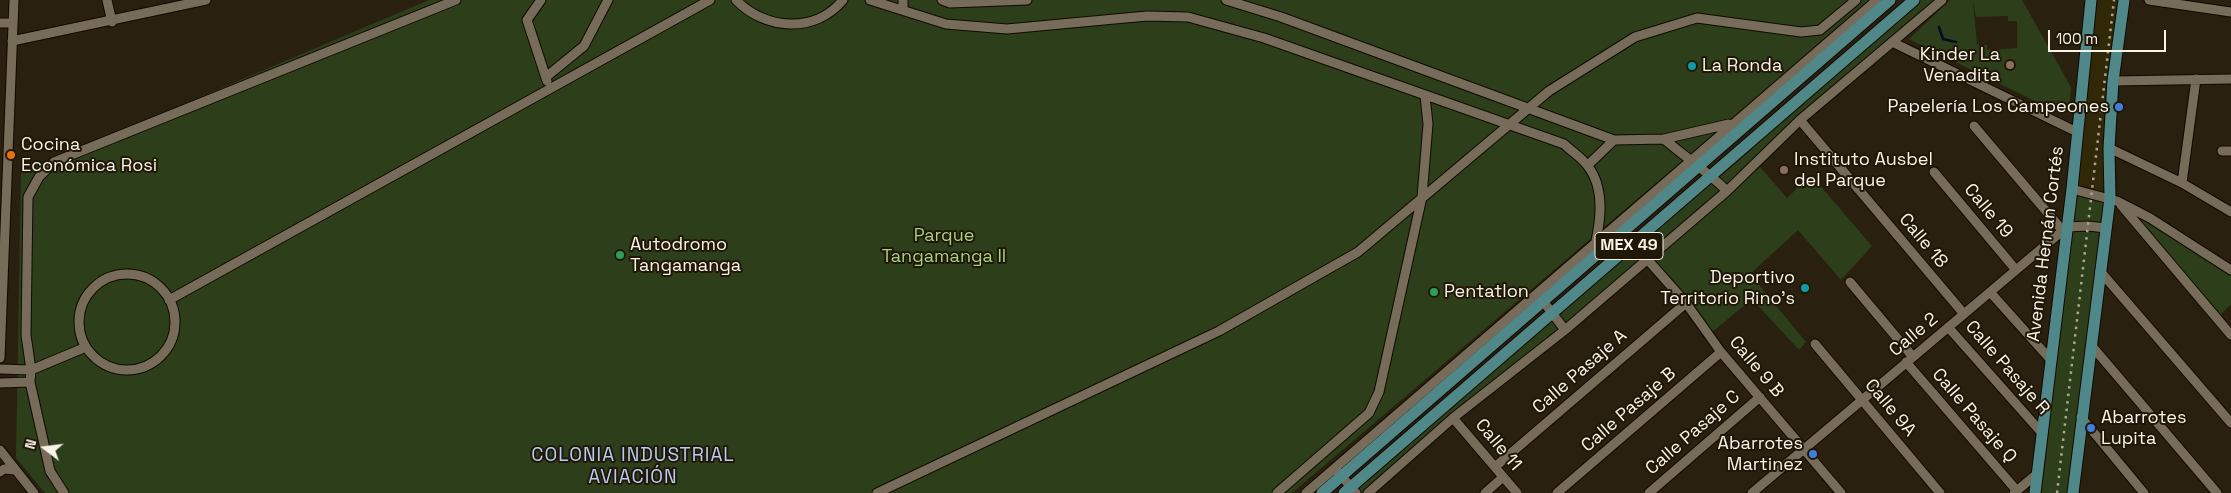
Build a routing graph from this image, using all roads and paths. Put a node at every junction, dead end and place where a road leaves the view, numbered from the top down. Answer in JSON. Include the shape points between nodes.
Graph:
{"nodes":[{"id":1,"x":14,"y":0,"type":"edge"},
{"id":2,"x":107,"y":0,"type":"edge"},
{"id":3,"x":206,"y":0,"type":"edge"},
{"id":4,"x":456,"y":0,"type":"edge"},
{"id":5,"x":541,"y":0,"type":"edge"},
{"id":6,"x":608,"y":0,"type":"edge"},
{"id":7,"x":710,"y":0,"type":"edge"},
{"id":8,"x":736,"y":0,"type":"edge"},
{"id":9,"x":843,"y":0,"type":"edge"},
{"id":10,"x":870,"y":0,"type":"edge"},
{"id":11,"x":903,"y":0,"type":"edge"},
{"id":12,"x":942,"y":0,"type":"edge"},
{"id":13,"x":1027,"y":0,"type":"edge"},
{"id":14,"x":1226,"y":0,"type":"edge"},
{"id":15,"x":1856,"y":0,"type":"edge"},
{"id":16,"x":1877,"y":0,"type":"edge"},
{"id":17,"x":1890,"y":0,"type":"edge"},
{"id":18,"x":1914,"y":0,"type":"edge"},
{"id":19,"x":1942,"y":0,"type":"edge"},
{"id":20,"x":2091,"y":0,"type":"edge"},
{"id":21,"x":2124,"y":0,"type":"edge"},
{"id":22,"x":2149,"y":0,"type":"edge"},
{"id":23,"x":173,"y":4,"type":"edge"},
{"id":24,"x":903,"y":10,"type":"junction"},
{"id":25,"x":2231,"y":12,"type":"edge"},
{"id":26,"x":1866,"y":15,"type":"junction"},
{"id":27,"x":112,"y":22,"type":"junction"},
{"id":28,"x":0,"y":23,"type":"edge"},
{"id":29,"x":13,"y":23,"type":"junction"},
{"id":30,"x":12,"y":41,"type":"junction"},
{"id":31,"x":1892,"y":42,"type":"junction"},
{"id":32,"x":0,"y":74,"type":"edge"},
{"id":33,"x":10,"y":74,"type":"junction"},
{"id":34,"x":546,"y":76,"type":"junction"},
{"id":35,"x":2196,"y":79,"type":"junction"},
{"id":36,"x":2231,"y":79,"type":"edge"},
{"id":37,"x":2113,"y":81,"type":"junction"},
{"id":38,"x":550,"y":89,"type":"junction"},
{"id":39,"x":1425,"y":96,"type":"junction"},
{"id":40,"x":1531,"y":108,"type":"junction"},
{"id":41,"x":1758,"y":108,"type":"junction"},
{"id":42,"x":1800,"y":120,"type":"junction"},
{"id":43,"x":1732,"y":123,"type":"junction"},
{"id":44,"x":4,"y":124,"type":"edge"},
{"id":45,"x":1507,"y":126,"type":"junction"},
{"id":46,"x":1974,"y":126,"type":"dead end"},
{"id":47,"x":2077,"y":132,"type":"junction"},
{"id":48,"x":1664,"y":139,"type":"junction"},
{"id":49,"x":1614,"y":140,"type":"junction"},
{"id":50,"x":2109,"y":148,"type":"junction"},
{"id":51,"x":1588,"y":165,"type":"junction"},
{"id":52,"x":1694,"y":165,"type":"junction"},
{"id":53,"x":3,"y":168,"type":"edge"},
{"id":54,"x":1934,"y":172,"type":"dead end"},
{"id":55,"x":1712,"y":175,"type":"junction"},
{"id":56,"x":2182,"y":183,"type":"junction"},
{"id":57,"x":2072,"y":189,"type":"junction"},
{"id":58,"x":1727,"y":191,"type":"junction"},
{"id":59,"x":1422,"y":198,"type":"junction"},
{"id":60,"x":2113,"y":200,"type":"junction"},
{"id":61,"x":2231,"y":212,"type":"edge"},
{"id":62,"x":2106,"y":228,"type":"junction"},
{"id":63,"x":2065,"y":229,"type":"junction"},
{"id":64,"x":1596,"y":243,"type":"junction"},
{"id":65,"x":1592,"y":259,"type":"junction"},
{"id":66,"x":1647,"y":259,"type":"junction"},
{"id":67,"x":2,"y":269,"type":"edge"},
{"id":68,"x":2016,"y":270,"type":"junction"},
{"id":69,"x":2231,"y":270,"type":"edge"},
{"id":70,"x":2100,"y":271,"type":"junction"},
{"id":71,"x":1850,"y":282,"type":"dead end"},
{"id":72,"x":1990,"y":292,"type":"junction"},
{"id":73,"x":169,"y":300,"type":"junction"},
{"id":74,"x":1543,"y":301,"type":"junction"},
{"id":75,"x":1686,"y":303,"type":"junction"},
{"id":76,"x":1552,"y":313,"type":"junction"},
{"id":77,"x":1964,"y":314,"type":"junction"},
{"id":78,"x":1948,"y":327,"type":"junction"},
{"id":79,"x":1565,"y":330,"type":"junction"},
{"id":80,"x":2231,"y":335,"type":"edge"},
{"id":81,"x":1815,"y":344,"type":"dead end"},
{"id":82,"x":2091,"y":345,"type":"junction"},
{"id":83,"x":86,"y":347,"type":"junction"},
{"id":84,"x":1722,"y":352,"type":"junction"},
{"id":85,"x":0,"y":358,"type":"edge"},
{"id":86,"x":2050,"y":359,"type":"junction"},
{"id":87,"x":1910,"y":360,"type":"junction"},
{"id":88,"x":0,"y":369,"type":"edge"},
{"id":89,"x":31,"y":370,"type":"junction"},
{"id":90,"x":0,"y":382,"type":"edge"},
{"id":91,"x":30,"y":382,"type":"junction"},
{"id":92,"x":1760,"y":397,"type":"junction"},
{"id":93,"x":1861,"y":400,"type":"junction"},
{"id":94,"x":2081,"y":417,"type":"junction"},
{"id":95,"x":1454,"y":418,"type":"junction"},
{"id":96,"x":2231,"y":423,"type":"edge"},
{"id":97,"x":2041,"y":432,"type":"junction"},
{"id":98,"x":1802,"y":449,"type":"junction"},
{"id":99,"x":0,"y":450,"type":"edge"},
{"id":100,"x":1496,"y":466,"type":"junction"},
{"id":101,"x":15,"y":470,"type":"junction"},
{"id":102,"x":0,"y":472,"type":"edge"},
{"id":103,"x":1338,"y":472,"type":"junction"},
{"id":104,"x":2037,"y":474,"type":"junction"},
{"id":105,"x":1503,"y":477,"type":"junction"},
{"id":106,"x":1350,"y":491,"type":"edge"},
{"id":107,"x":2015,"y":492,"type":"edge"},
{"id":108,"x":34,"y":493,"type":"edge"},
{"id":109,"x":64,"y":493,"type":"edge"},
{"id":110,"x":877,"y":493,"type":"edge"},
{"id":111,"x":1277,"y":493,"type":"edge"},
{"id":112,"x":1306,"y":493,"type":"edge"},
{"id":113,"x":1322,"y":493,"type":"edge"},
{"id":114,"x":1368,"y":493,"type":"edge"},
{"id":115,"x":1485,"y":493,"type":"edge"},
{"id":116,"x":1517,"y":493,"type":"edge"},
{"id":117,"x":1557,"y":493,"type":"edge"},
{"id":118,"x":1648,"y":493,"type":"edge"},
{"id":119,"x":1752,"y":493,"type":"edge"},
{"id":120,"x":1841,"y":493,"type":"edge"},
{"id":121,"x":1940,"y":493,"type":"edge"},
{"id":122,"x":2035,"y":493,"type":"edge"},
{"id":123,"x":2073,"y":493,"type":"edge"},
{"id":124,"x":2144,"y":493,"type":"edge"},
{"id":125,"x":2218,"y":493,"type":"edge"}],
"edges":[{"from":1,"to":29,"type":"street"},
{"from":2,"to":27,"type":"street"},
{"from":3,"to":23,"type":"street"},
{"from":4,"to":89,"type":"street","via":[[54,162],[38,177],[28,197],[26,335]]},
{"from":5,"to":34,"type":"street","via":[[527,20]]},
{"from":6,"to":34,"type":"street","via":[[584,46]]},
{"from":7,"to":38,"type":"street"},
{"from":8,"to":9,"type":"street","via":[[751,14],[768,22],[786,25],[805,24],[822,17]]},
{"from":10,"to":24,"type":"street"},
{"from":11,"to":24,"type":"street"},
{"from":12,"to":13,"type":"street","via":[[950,3]]},
{"from":14,"to":40,"type":"street","via":[[1282,17]]},
{"from":15,"to":40,"type":"street","via":[[1820,30],[1801,32],[1697,18],[1635,37],[1549,91]]},
{"from":16,"to":26,"type":"street"},
{"from":17,"to":26,"type":"main road","number":"MEX 49"},
{"from":18,"to":55,"type":"main road","number":"MEX 49"},
{"from":19,"to":31,"type":"street"},
{"from":20,"to":47,"type":"main road","name":"Avenida Hernán Cortés"},
{"from":21,"to":37,"type":"main road"},
{"from":22,"to":25,"type":"street"},
{"from":23,"to":27,"type":"street"},
{"from":24,"to":39,"type":"street","via":[[946,24],[1007,29],[1147,16],[1188,17],[1264,38]]},
{"from":26,"to":41,"type":"main road","number":"MEX 49"},
{"from":27,"to":30,"type":"street"},
{"from":28,"to":29,"type":"street"},
{"from":29,"to":30,"type":"street"},
{"from":30,"to":33,"type":"street"},
{"from":31,"to":42,"type":"street"},
{"from":31,"to":47,"type":"street"},
{"from":32,"to":33,"type":"street"},
{"from":33,"to":44,"type":"street"},
{"from":34,"to":38,"type":"street"},
{"from":35,"to":36,"type":"street"},
{"from":35,"to":37,"type":"street"},
{"from":35,"to":56,"type":"street"},
{"from":37,"to":50,"type":"main road"},
{"from":38,"to":73,"type":"street"},
{"from":39,"to":45,"type":"street"},
{"from":39,"to":59,"type":"street","via":[[1428,124]]},
{"from":40,"to":45,"type":"street"},
{"from":40,"to":49,"type":"street"},
{"from":41,"to":43,"type":"street"},
{"from":41,"to":52,"type":"main road","number":"MEX 49"},
{"from":42,"to":58,"type":"street"},
{"from":42,"to":77,"type":"street","name":"Calle 18"},
{"from":43,"to":48,"type":"street"},
{"from":43,"to":52,"type":"street"},
{"from":44,"to":53,"type":"street"},
{"from":45,"to":51,"type":"street","via":[[1564,144]]},
{"from":45,"to":59,"type":"street"},
{"from":46,"to":63,"type":"street"},
{"from":47,"to":57,"type":"main road","name":"Avenida Hernán Cortés"},
{"from":48,"to":49,"type":"street"},
{"from":48,"to":52,"type":"street"},
{"from":49,"to":51,"type":"street"},
{"from":50,"to":56,"type":"street"},
{"from":50,"to":60,"type":"main road"},
{"from":51,"to":64,"type":"street","via":[[1597,185],[1600,208]]},
{"from":52,"to":55,"type":"street"},
{"from":52,"to":64,"type":"street"},
{"from":52,"to":65,"type":"main road","number":"MEX 49"},
{"from":53,"to":67,"type":"street"},
{"from":54,"to":68,"type":"street","name":"Calle 19"},
{"from":55,"to":58,"type":"street"},
{"from":55,"to":76,"type":"main road","number":"MEX 49"},
{"from":56,"to":61,"type":"street"},
{"from":57,"to":60,"type":"street"},
{"from":57,"to":63,"type":"main road","name":"Avenida Hernán Cortés"},
{"from":58,"to":66,"type":"street"},
{"from":59,"to":110,"type":"street","via":[[1358,252],[1220,330]]},
{"from":59,"to":111,"type":"street","via":[[1379,392],[1369,413]]},
{"from":60,"to":62,"type":"main road"},
{"from":60,"to":69,"type":"street","via":[[2150,218]]},
{"from":60,"to":80,"type":"street"},
{"from":62,"to":63,"type":"street"},
{"from":62,"to":70,"type":"main road"},
{"from":63,"to":68,"type":"street","name":"Calle 2"},
{"from":63,"to":86,"type":"main road","name":"Avenida Hernán Cortés"},
{"from":64,"to":65,"type":"street"},
{"from":64,"to":103,"type":"street"},
{"from":65,"to":74,"type":"main road","number":"MEX 49"},
{"from":66,"to":75,"type":"street","name":"Calle 9 B"},
{"from":66,"to":79,"type":"street"},
{"from":67,"to":85,"type":"street"},
{"from":68,"to":72,"type":"street","name":"Calle 2"},
{"from":70,"to":82,"type":"main road"},
{"from":70,"to":96,"type":"street"},
{"from":71,"to":87,"type":"street","name":"Calle Pasaje Q"},
{"from":72,"to":77,"type":"street","name":"Calle 2"},
{"from":72,"to":86,"type":"street"},
{"from":73,"to":83,"type":"street","via":[[175,316],[174,333],[156,361],[141,369],[118,370],[102,365]]},
{"from":73,"to":83,"type":"street","via":[[156,284],[141,276],[124,274],[108,278],[94,287],[84,300],[78,323]]},
{"from":74,"to":76,"type":"street"},
{"from":74,"to":103,"type":"main road","number":"MEX 49"},
{"from":75,"to":84,"type":"street","name":"Calle 9 B"},
{"from":75,"to":100,"type":"street","name":"Calle Pasaje A"},
{"from":76,"to":79,"type":"street"},
{"from":76,"to":106,"type":"main road","number":"MEX 49"},
{"from":77,"to":78,"type":"street","name":"Calle 2"},
{"from":78,"to":87,"type":"street","name":"Calle 2"},
{"from":78,"to":97,"type":"street","name":"Calle Pasaje R"},
{"from":79,"to":95,"type":"street"},
{"from":81,"to":93,"type":"street","name":"Calle 9A"},
{"from":82,"to":94,"type":"main road"},
{"from":82,"to":125,"type":"street"},
{"from":83,"to":89,"type":"street"},
{"from":84,"to":92,"type":"street","name":"Calle 9 B"},
{"from":84,"to":117,"type":"street","name":"Calle Pasaje B"},
{"from":86,"to":97,"type":"main road","name":"Avenida Hernán Cortés"},
{"from":87,"to":93,"type":"street","name":"Calle 2"},
{"from":87,"to":107,"type":"street","name":"Calle Pasaje Q"},
{"from":88,"to":89,"type":"street"},
{"from":89,"to":91,"type":"street"},
{"from":90,"to":91,"type":"street"},
{"from":91,"to":109,"type":"street","via":[[50,471]]},
{"from":92,"to":98,"type":"street","name":"Calle 9 B"},
{"from":92,"to":118,"type":"street","name":"Calle Pasaje C"},
{"from":93,"to":98,"type":"street","name":"Calle 2"},
{"from":93,"to":121,"type":"street","name":"Calle 9A"},
{"from":94,"to":123,"type":"main road"},
{"from":94,"to":124,"type":"street"},
{"from":95,"to":100,"type":"street","name":"Calle 11"},
{"from":95,"to":114,"type":"street"},
{"from":97,"to":104,"type":"main road","name":"Avenida Hernán Cortés"},
{"from":98,"to":119,"type":"street","name":"Calle 2"},
{"from":98,"to":120,"type":"street","name":"Calle 9 B"},
{"from":99,"to":101,"type":"street"},
{"from":100,"to":105,"type":"street","name":"Calle 11"},
{"from":101,"to":102,"type":"street"},
{"from":101,"to":108,"type":"street"},
{"from":103,"to":106,"type":"street"},
{"from":103,"to":112,"type":"street"},
{"from":103,"to":113,"type":"main road","number":"MEX 49"},
{"from":104,"to":107,"type":"street"},
{"from":104,"to":122,"type":"main road","name":"Avenida Hernán Cortés"},
{"from":105,"to":115,"type":"street"},
{"from":105,"to":116,"type":"street","name":"Calle 11"}]}
